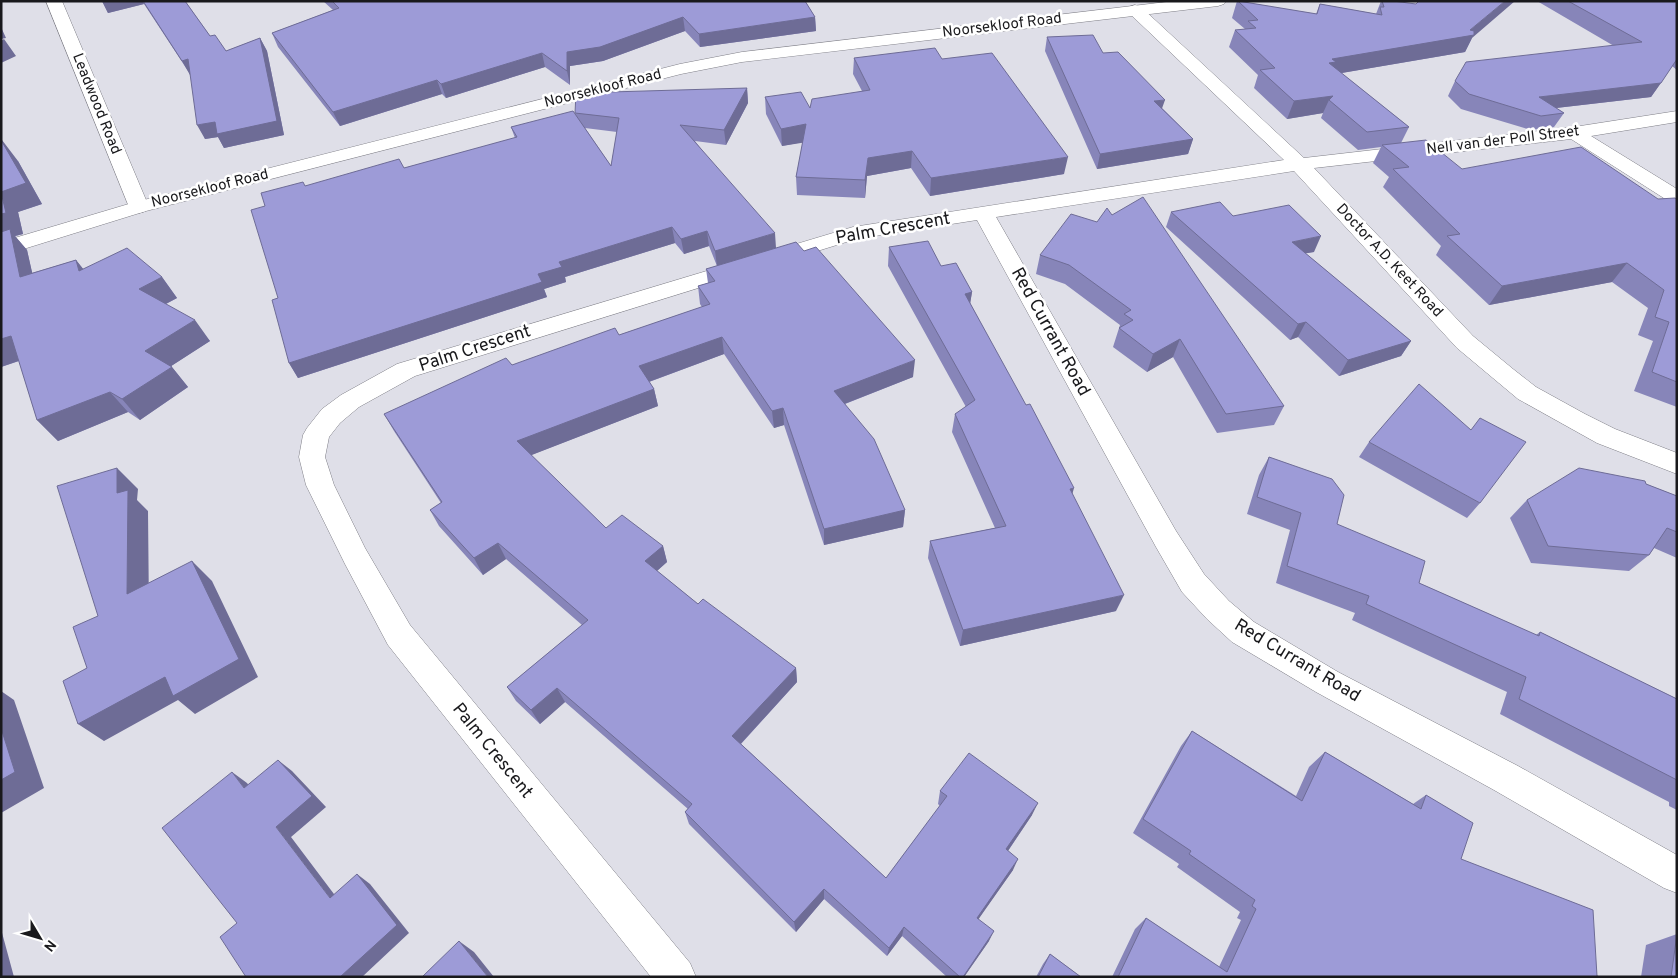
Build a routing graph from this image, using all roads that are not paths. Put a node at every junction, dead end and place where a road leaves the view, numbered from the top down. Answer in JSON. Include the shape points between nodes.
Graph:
{"nodes":[{"id":1,"x":54,"y":1,"type":"edge"},
{"id":2,"x":1218,"y":1,"type":"edge"},
{"id":3,"x":1135,"y":10,"type":"junction"},
{"id":4,"x":1677,"y":116,"type":"edge"},
{"id":5,"x":1574,"y":133,"type":"junction"},
{"id":6,"x":1299,"y":164,"type":"junction"},
{"id":7,"x":1677,"y":198,"type":"edge"},
{"id":8,"x":139,"y":207,"type":"junction"},
{"id":9,"x":984,"y":214,"type":"junction"},
{"id":10,"x":1,"y":248,"type":"edge"},
{"id":11,"x":1677,"y":464,"type":"edge"},
{"id":12,"x":1677,"y":875,"type":"edge"},
{"id":13,"x":676,"y":977,"type":"edge"}],
"edges":[{"from":1,"to":8,"type":"street","name":"Leadwood Road"},
{"from":2,"to":3,"type":"street","name":"Noorsekloof Road"},
{"from":3,"to":6,"type":"street","name":"Doctor A.D. Keet Road"},
{"from":3,"to":8,"type":"street","name":"Noorsekloof Road","via":[[742,57]]},
{"from":4,"to":5,"type":"street","name":"Nell van der Poll Street"},
{"from":5,"to":6,"type":"street","name":"Nell van der Poll Street"},
{"from":5,"to":7,"type":"street"},
{"from":6,"to":9,"type":"street","name":"Palm Crescent"},
{"from":6,"to":11,"type":"street","name":"Doctor A.D. Keet Road","via":[[1465,342],[1504,375],[1576,422]]},
{"from":8,"to":10,"type":"street","name":"Noorsekloof Road"},
{"from":9,"to":12,"type":"street","name":"Red Currant Road","via":[[1166,539],[1193,583],[1218,610],[1243,632],[1327,682]]},
{"from":9,"to":13,"type":"street","name":"Palm Crescent","via":[[853,233],[406,370],[350,400],[316,435],[312,457],[320,485],[399,635]]}]}
